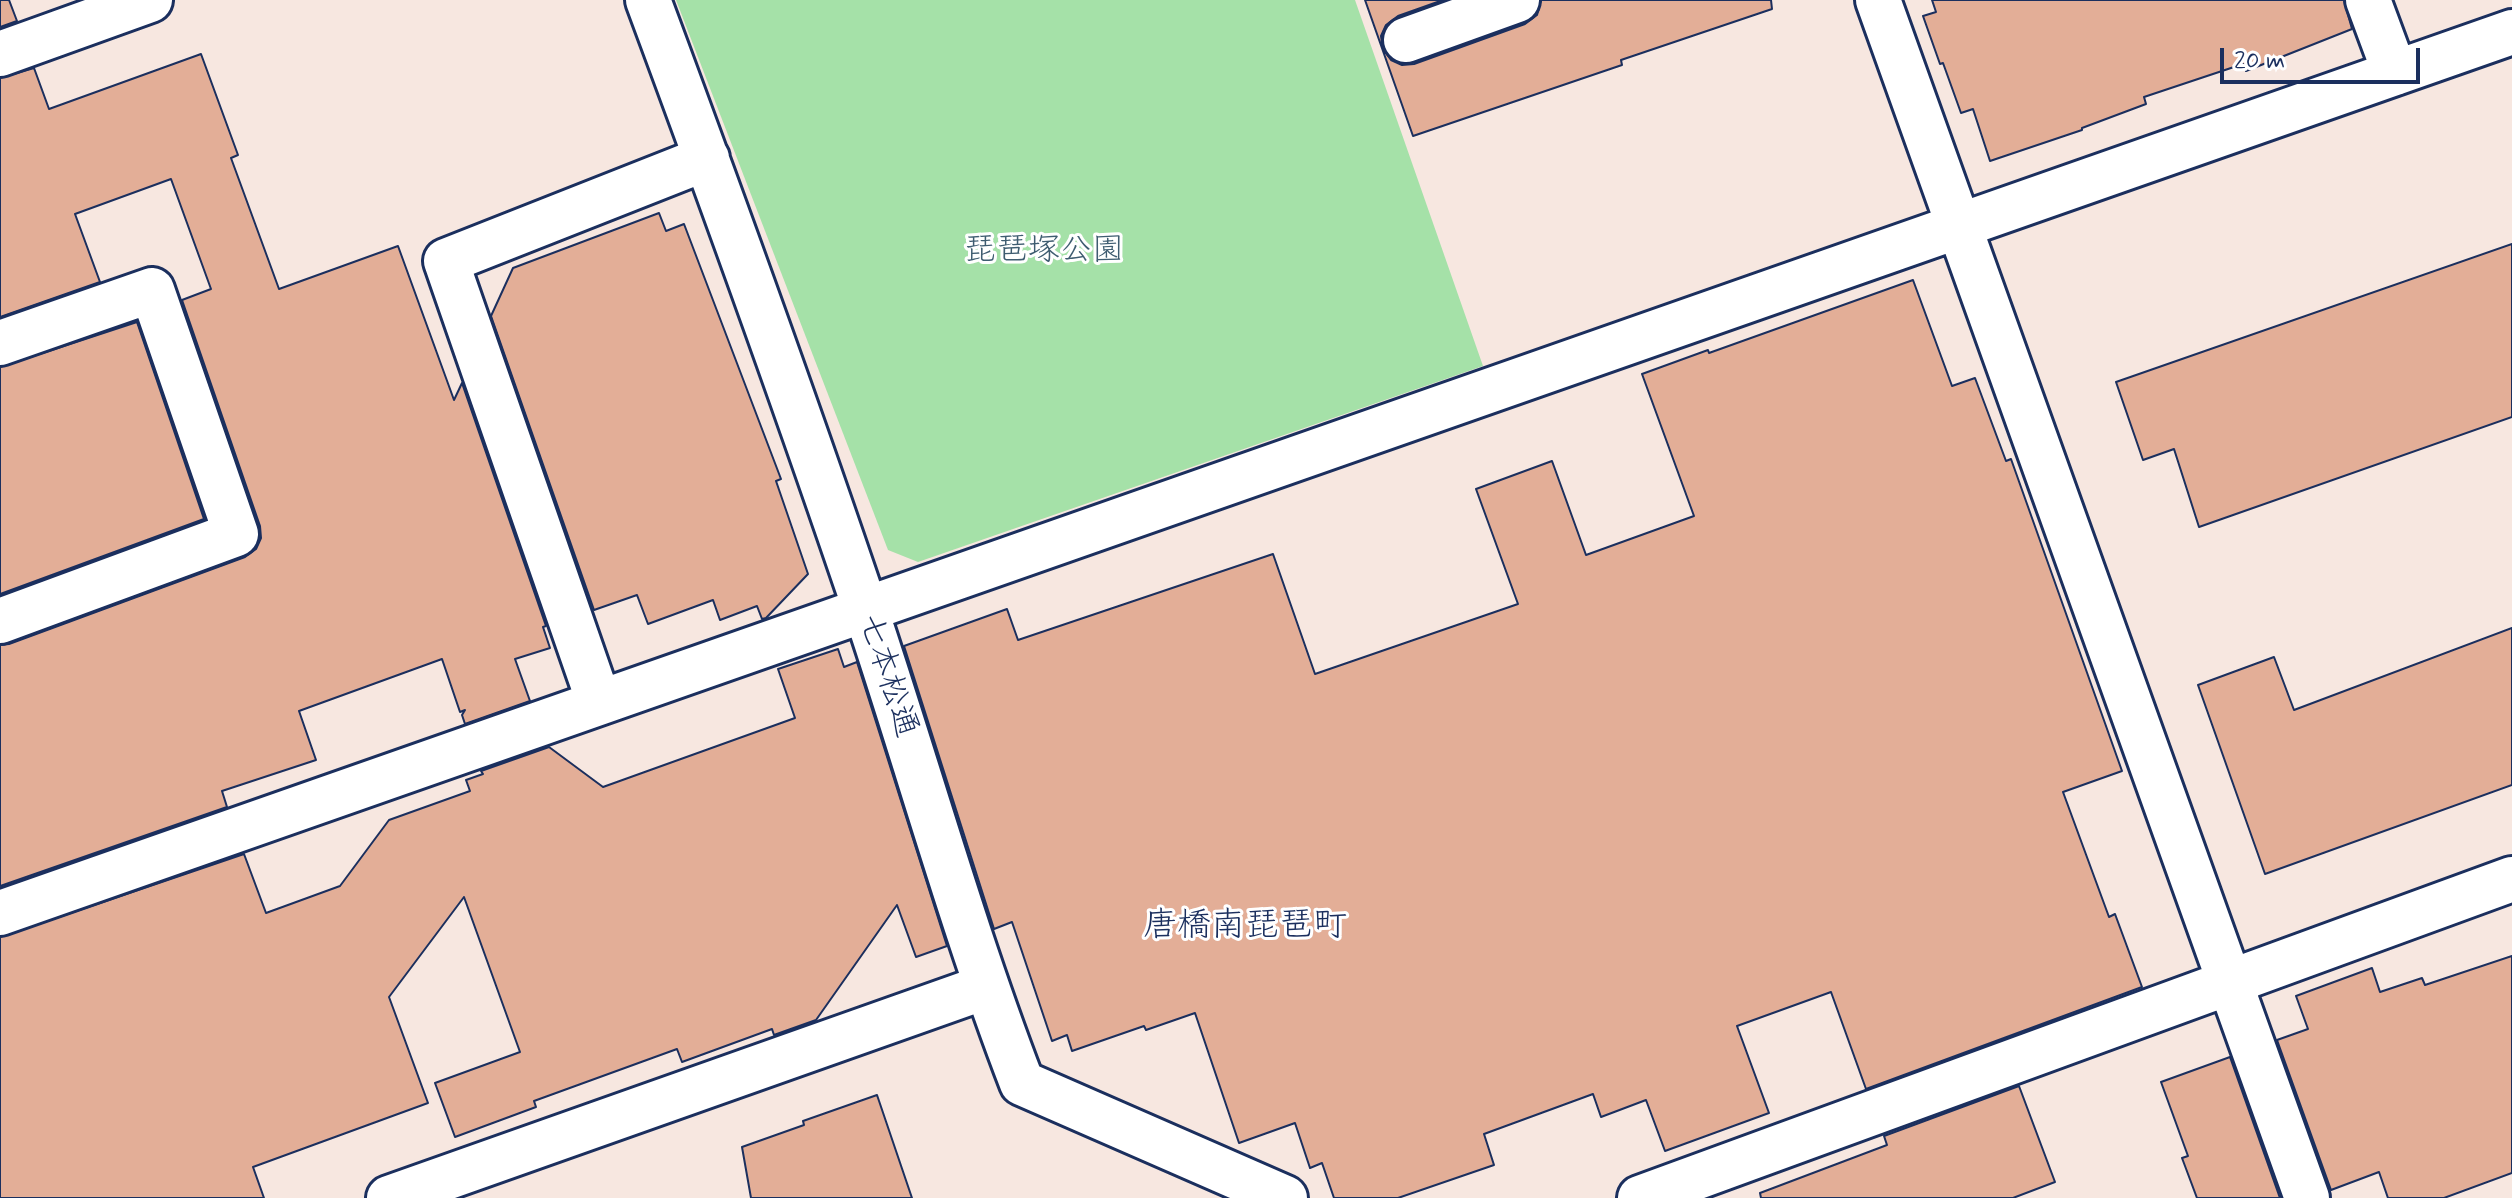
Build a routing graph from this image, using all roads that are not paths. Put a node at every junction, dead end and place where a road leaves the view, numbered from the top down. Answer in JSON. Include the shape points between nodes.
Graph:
{"nodes":[{"id":1,"x":150,"y":0,"type":"edge"},
{"id":2,"x":648,"y":0,"type":"edge"},
{"id":3,"x":1517,"y":0,"type":"edge"},
{"id":4,"x":1878,"y":0,"type":"edge"},
{"id":5,"x":2368,"y":0,"type":"edge"},
{"id":6,"x":2512,"y":32,"type":"edge"},
{"id":7,"x":1406,"y":40,"type":"dead end"},
{"id":8,"x":0,"y":54,"type":"edge"},
{"id":9,"x":2395,"y":73,"type":"junction"},
{"id":10,"x":707,"y":158,"type":"junction"},
{"id":11,"x":1960,"y":227,"type":"junction"},
{"id":12,"x":0,"y":343,"type":"edge"},
{"id":13,"x":865,"y":609,"type":"junction"},
{"id":14,"x":0,"y":621,"type":"edge"},
{"id":15,"x":599,"y":702,"type":"junction"},
{"id":16,"x":2512,"y":879,"type":"edge"},
{"id":17,"x":0,"y":913,"type":"edge"},
{"id":18,"x":2229,"y":981,"type":"junction"},
{"id":19,"x":985,"y":987,"type":"junction"},
{"id":20,"x":1703,"y":1187,"type":"edge"},
{"id":21,"x":389,"y":1198,"type":"edge"},
{"id":22,"x":1285,"y":1198,"type":"edge"},
{"id":23,"x":1640,"y":1198,"type":"edge"},
{"id":24,"x":2307,"y":1198,"type":"edge"}],
"edges":[{"from":1,"to":8,"type":"street"},
{"from":2,"to":10,"type":"street","name":"七本松通"},
{"from":3,"to":7,"type":"street"},
{"from":4,"to":11,"type":"street"},
{"from":5,"to":9,"type":"street"},
{"from":6,"to":9,"type":"street"},
{"from":9,"to":11,"type":"street"},
{"from":10,"to":13,"type":"street","name":"七本松通"},
{"from":10,"to":15,"type":"street","via":[[446,261]]},
{"from":11,"to":13,"type":"street"},
{"from":11,"to":18,"type":"street"},
{"from":12,"to":14,"type":"street","via":[[152,290],[236,534]]},
{"from":13,"to":15,"type":"street"},
{"from":13,"to":19,"type":"street","name":"七本松通"},
{"from":15,"to":17,"type":"street"},
{"from":16,"to":18,"type":"street"},
{"from":18,"to":20,"type":"street"},
{"from":18,"to":24,"type":"street"},
{"from":19,"to":21,"type":"street"},
{"from":19,"to":22,"type":"street","name":"七本松通","via":[[1022,1083]]},
{"from":20,"to":23,"type":"street"}]}
